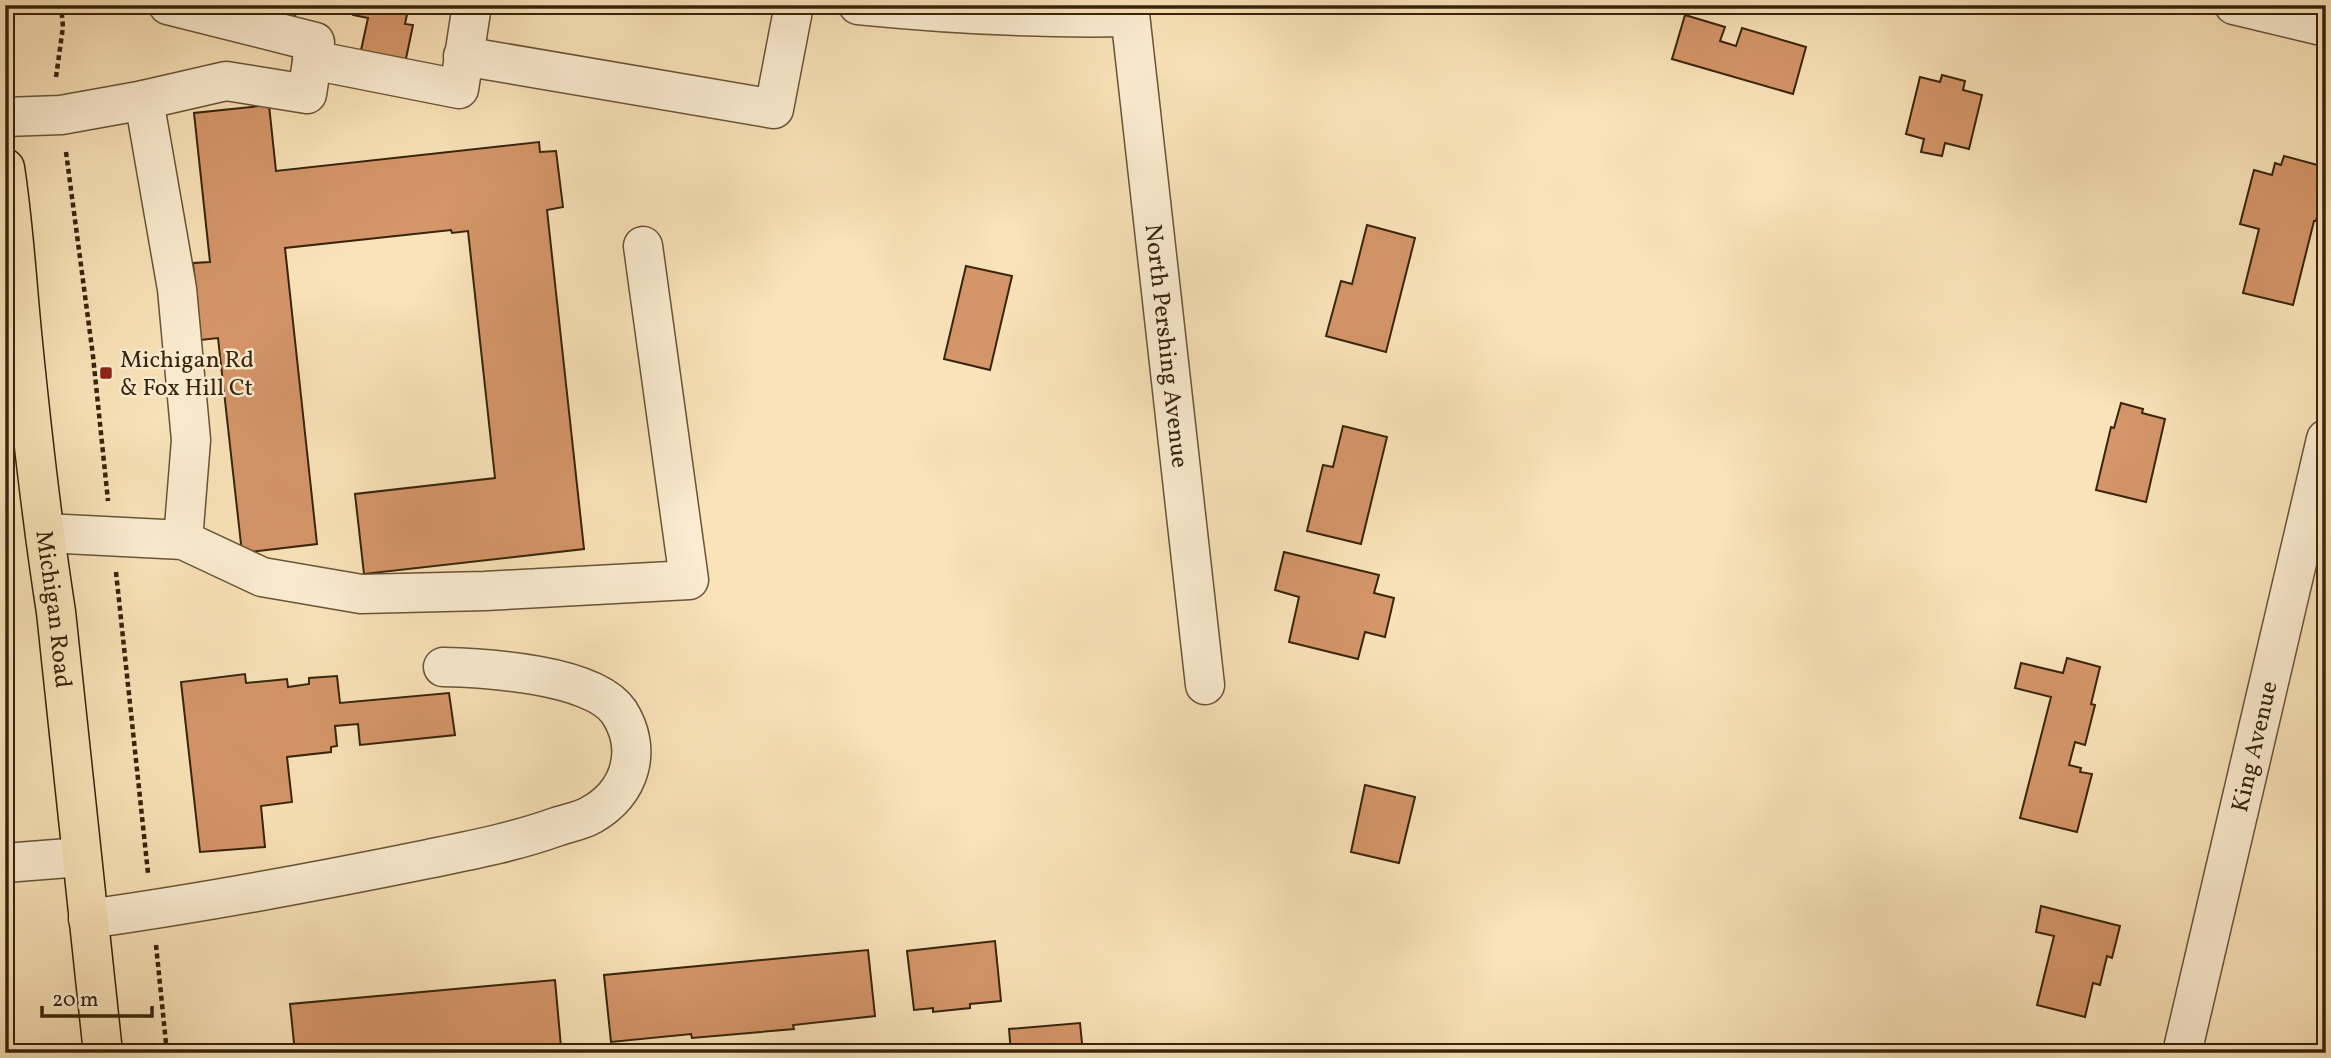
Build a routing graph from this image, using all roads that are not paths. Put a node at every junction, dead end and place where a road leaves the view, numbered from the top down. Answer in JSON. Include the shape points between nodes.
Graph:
{"nodes":[{"id":1,"x":168,"y":5,"type":"edge"},
{"id":2,"x":472,"y":5,"type":"edge"},
{"id":3,"x":794,"y":5,"type":"edge"},
{"id":4,"x":858,"y":5,"type":"edge"},
{"id":5,"x":2234,"y":5,"type":"edge"},
{"id":6,"x":1130,"y":11,"type":"edge"},
{"id":7,"x":2326,"y":27,"type":"edge"},
{"id":8,"x":463,"y":56,"type":"junction"},
{"id":9,"x":312,"y":60,"type":"junction"},
{"id":10,"x":144,"y":100,"type":"junction"},
{"id":11,"x":5,"y":117,"type":"edge"},
{"id":12,"x":5,"y":168,"type":"edge"},
{"id":13,"x":643,"y":246,"type":"dead end"},
{"id":14,"x":14,"y":340,"type":"edge"},
{"id":15,"x":2326,"y":439,"type":"edge"},
{"id":16,"x":45,"y":533,"type":"junction"},
{"id":17,"x":183,"y":540,"type":"junction"},
{"id":18,"x":443,"y":667,"type":"dead end"},
{"id":19,"x":1205,"y":685,"type":"dead end"},
{"id":20,"x":81,"y":857,"type":"junction"},
{"id":21,"x":5,"y":863,"type":"edge"},
{"id":22,"x":88,"y":919,"type":"junction"},
{"id":23,"x":103,"y":1053,"type":"edge"},
{"id":24,"x":2182,"y":1053,"type":"edge"}],
"edges":[{"from":1,"to":9,"type":"street","via":[[315,42]]},
{"from":2,"to":8,"type":"street"},
{"from":3,"to":8,"type":"street","via":[[774,109]]},
{"from":4,"to":6,"type":"street","via":[[1067,18]]},
{"from":5,"to":7,"type":"street"},
{"from":6,"to":19,"type":"street","name":"North Pershing Avenue"},
{"from":8,"to":9,"type":"street","via":[[459,89]]},
{"from":9,"to":10,"type":"street","via":[[307,94],[226,81]]},
{"from":10,"to":11,"type":"street","via":[[61,115]]},
{"from":10,"to":17,"type":"street","via":[[177,289],[191,440]]},
{"from":12,"to":14,"type":"main road","name":"Michigan Road","via":[[12,212]]},
{"from":13,"to":17,"type":"street","via":[[689,580],[361,594],[262,577]]},
{"from":14,"to":16,"type":"main road","name":"Michigan Road"},
{"from":15,"to":24,"type":"street","name":"King Avenue"},
{"from":16,"to":17,"type":"street"},
{"from":16,"to":20,"type":"main road","name":"Michigan Road"},
{"from":18,"to":22,"type":"street","via":[[494,668],[562,681],[614,704],[632,737],[625,782],[591,815],[516,841]]},
{"from":20,"to":21,"type":"street"},
{"from":20,"to":22,"type":"main road","name":"Michigan Road"},
{"from":22,"to":23,"type":"main road","name":"Michigan Road"}]}
